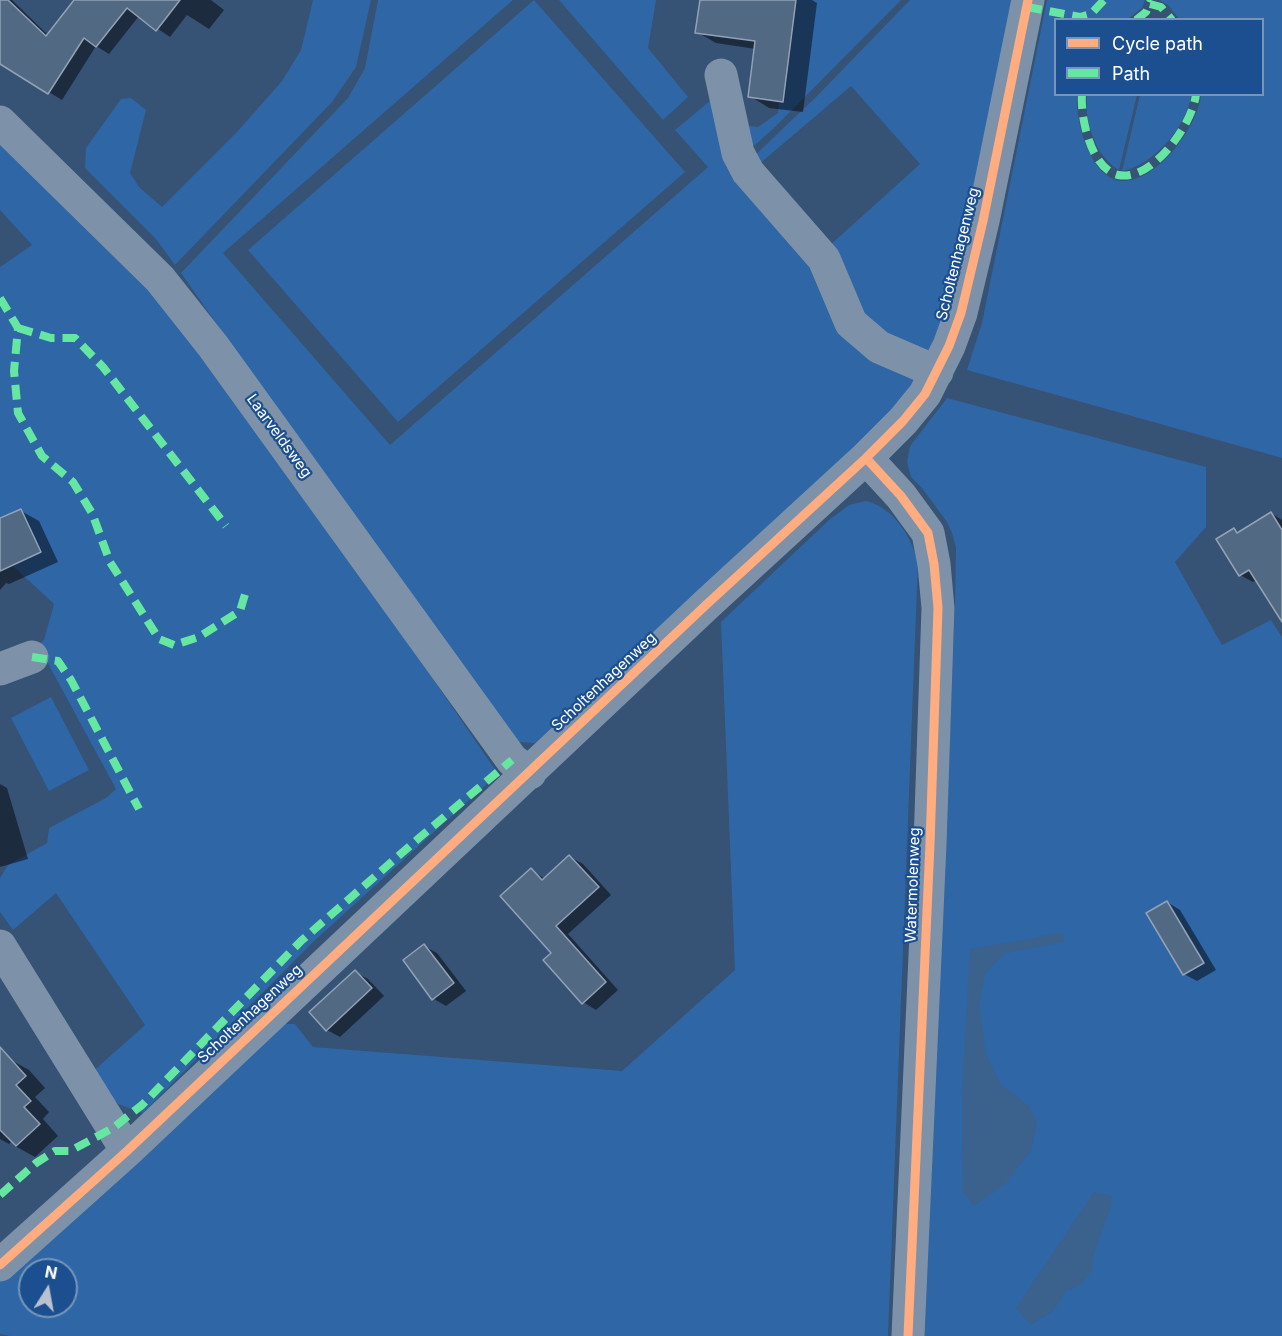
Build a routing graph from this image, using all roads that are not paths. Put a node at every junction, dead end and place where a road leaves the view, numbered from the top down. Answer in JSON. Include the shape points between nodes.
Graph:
{"nodes":[{"id":1,"x":1028,"y":0,"type":"edge"},
{"id":2,"x":721,"y":75,"type":"dead end"},
{"id":3,"x":0,"y":122,"type":"edge"},
{"id":4,"x":937,"y":372,"type":"junction"},
{"id":5,"x":866,"y":458,"type":"junction"},
{"id":6,"x":32,"y":657,"type":"dead end"},
{"id":7,"x":0,"y":669,"type":"edge"},
{"id":8,"x":530,"y":773,"type":"junction"},
{"id":9,"x":0,"y":946,"type":"edge"},
{"id":10,"x":127,"y":1151,"type":"junction"},
{"id":11,"x":0,"y":1265,"type":"edge"},
{"id":12,"x":908,"y":1336,"type":"edge"}],
"edges":[{"from":1,"to":4,"type":"street","name":"Scholtenhagenweg","via":[[961,313]]},
{"from":2,"to":4,"type":"street","via":[[744,166],[824,259],[851,323],[879,347]]},
{"from":3,"to":8,"type":"street","name":"Laarveldsweg","via":[[160,279],[220,355],[512,760]]},
{"from":4,"to":5,"type":"street","name":"Scholtenhagenweg","via":[[925,394]]},
{"from":5,"to":8,"type":"street","name":"Scholtenhagenweg"},
{"from":5,"to":12,"type":"street","name":"Watermolenweg","via":[[928,533],[938,608]]},
{"from":6,"to":7,"type":"street"},
{"from":8,"to":10,"type":"street","name":"Scholtenhagenweg"},
{"from":9,"to":10,"type":"street"},
{"from":10,"to":11,"type":"street","name":"Scholtenhagenweg"}]}
